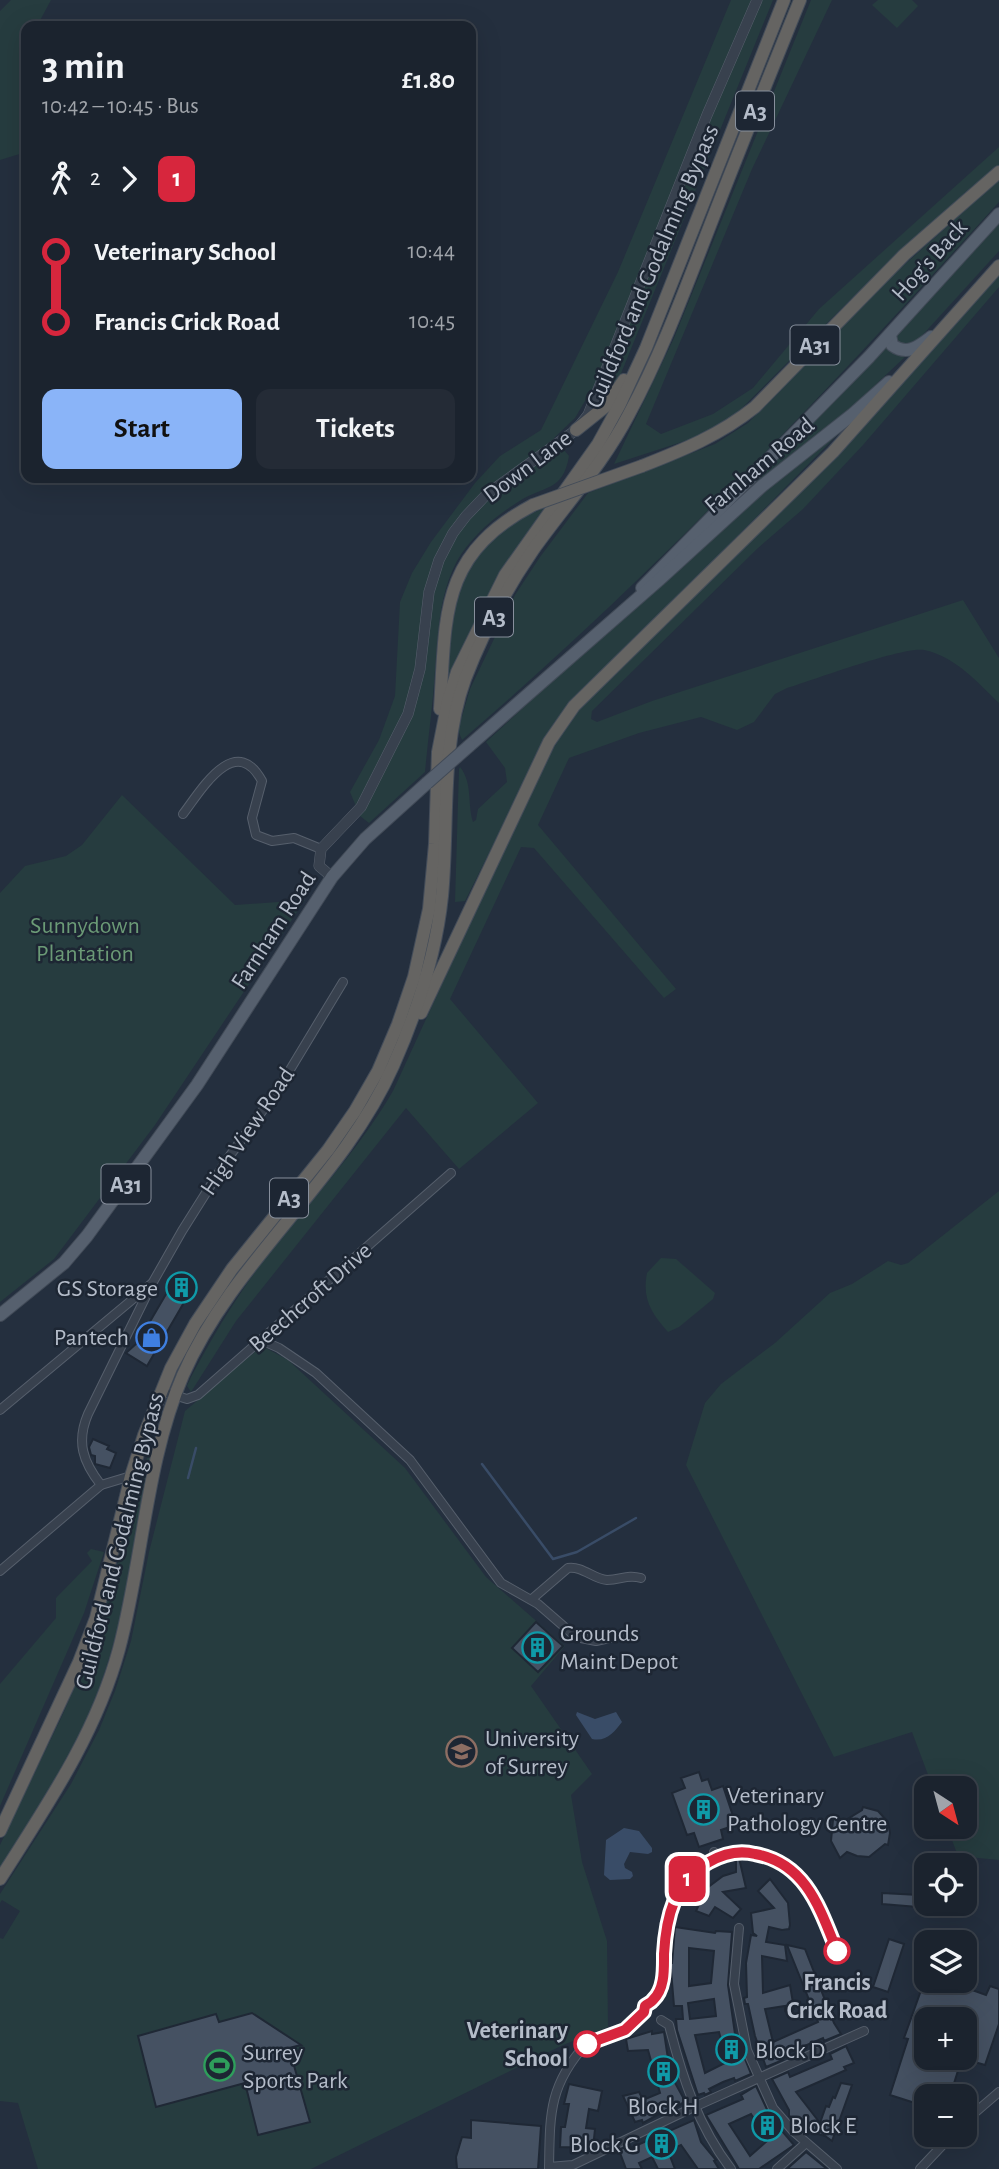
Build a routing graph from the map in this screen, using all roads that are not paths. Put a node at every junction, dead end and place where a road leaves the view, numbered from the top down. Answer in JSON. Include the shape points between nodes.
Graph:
{"nodes":[{"id":1,"x":757,"y":0,"type":"edge"},
{"id":2,"x":783,"y":0,"type":"edge"},
{"id":3,"x":800,"y":0,"type":"edge"},
{"id":4,"x":999,"y":172,"type":"edge"},
{"id":5,"x":999,"y":214,"type":"edge"},
{"id":6,"x":999,"y":267,"type":"edge"},
{"id":7,"x":666,"y":299,"type":"junction"},
{"id":8,"x":940,"y":331,"type":"junction"},
{"id":9,"x":890,"y":335,"type":"junction"},
{"id":10,"x":919,"y":354,"type":"junction"},
{"id":11,"x":576,"y":430,"type":"junction"},
{"id":12,"x":626,"y":607,"type":"junction"},
{"id":13,"x":438,"y":752,"type":"junction"},
{"id":14,"x":183,"y":814,"type":"dead end"},
{"id":15,"x":321,"y":849,"type":"junction"},
{"id":16,"x":332,"y":877,"type":"junction"},
{"id":17,"x":343,"y":982,"type":"dead end"},
{"id":18,"x":398,"y":1053,"type":"junction"},
{"id":19,"x":451,"y":1173,"type":"dead end"},
{"id":20,"x":153,"y":1282,"type":"junction"},
{"id":21,"x":125,"y":1305,"type":"junction"},
{"id":22,"x":0,"y":1315,"type":"edge"},
{"id":23,"x":136,"y":1315,"type":"junction"},
{"id":24,"x":261,"y":1340,"type":"junction"},
{"id":25,"x":161,"y":1391,"type":"junction"},
{"id":26,"x":174,"y":1396,"type":"junction"},
{"id":27,"x":0,"y":1410,"type":"edge"},
{"id":28,"x":131,"y":1476,"type":"junction"},
{"id":29,"x":101,"y":1485,"type":"junction"},
{"id":30,"x":0,"y":1571,"type":"edge"},
{"id":31,"x":641,"y":1578,"type":"dead end"},
{"id":32,"x":532,"y":1600,"type":"junction"},
{"id":33,"x":634,"y":1637,"type":"dead end"},
{"id":34,"x":0,"y":1831,"type":"edge"},
{"id":35,"x":799,"y":1875,"type":"dead end"},
{"id":36,"x":0,"y":1879,"type":"edge"},
{"id":37,"x":815,"y":1899,"type":"dead end"},
{"id":38,"x":739,"y":1928,"type":"dead end"},
{"id":39,"x":660,"y":2020,"type":"dead end"},
{"id":40,"x":864,"y":2031,"type":"dead end"},
{"id":41,"x":586,"y":2044,"type":"dead end"},
{"id":42,"x":760,"y":2077,"type":"junction"},
{"id":43,"x":999,"y":2092,"type":"edge"},
{"id":44,"x":694,"y":2107,"type":"junction"},
{"id":45,"x":977,"y":2111,"type":"edge"},
{"id":46,"x":806,"y":2143,"type":"junction"},
{"id":47,"x":942,"y":2147,"type":"edge"},
{"id":48,"x":933,"y":2158,"type":"junction"},
{"id":49,"x":549,"y":2168,"type":"edge"},
{"id":50,"x":731,"y":2169,"type":"edge"},
{"id":51,"x":777,"y":2169,"type":"edge"},
{"id":52,"x":837,"y":2169,"type":"edge"},
{"id":53,"x":920,"y":2169,"type":"edge"},
{"id":54,"x":928,"y":2169,"type":"edge"}],
"edges":[{"from":1,"to":11,"type":"street","name":"Down Lane","via":[[587,415]]},
{"from":2,"to":7,"type":"highway","name":"Guildford and Godalming Bypass","number":"A3"},
{"from":3,"to":18,"type":"highway","name":"Guildford and Godalming Bypass","number":"A3","via":[[643,387],[615,439],[517,575],[466,678],[449,750],[438,924],[419,999]]},
{"from":4,"to":13,"type":"highway","number":"A31","bridge":true,"via":[[874,284],[755,407],[699,444],[533,505],[485,537],[453,588],[444,629]]},
{"from":5,"to":9,"type":"main road","name":"Hog's Back","number":"A31"},
{"from":6,"to":8,"type":"highway","number":"A31"},
{"from":7,"to":11,"type":"highway","via":[[620,388]]},
{"from":7,"to":13,"type":"highway","name":"Guildford and Godalming Bypass","number":"A3","via":[[613,417],[577,476],[516,557],[470,643],[452,686]]},
{"from":8,"to":9,"type":"main road","number":"A31","via":[[910,351],[894,347]]},
{"from":8,"to":10,"type":"highway","number":"A31"},
{"from":9,"to":12,"type":"main road","name":"Farnham Road","number":"A31","via":[[653,573]]},
{"from":10,"to":12,"type":"main road","name":"Farnham Road","number":"A31"},
{"from":10,"to":18,"type":"highway","number":"A3","via":[[833,452],[574,706],[549,742],[439,978]]},
{"from":11,"to":15,"type":"street","name":"Down Lane","via":[[496,486],[453,533],[429,592],[420,669],[408,714],[361,807]]},
{"from":12,"to":16,"type":"main road","name":"Farnham Road","number":"A31","bridge":true,"via":[[365,839]]},
{"from":13,"to":25,"type":"highway","name":"Guildford and Godalming Bypass","number":"A3","via":[[429,909],[414,977],[383,1060],[335,1140],[219,1286]]},
{"from":14,"to":15,"type":"street","via":[[218,769],[245,764],[262,781],[252,818],[256,835],[272,841],[294,838]]},
{"from":15,"to":16,"type":"street","via":[[319,866]]},
{"from":16,"to":22,"type":"main road","name":"Farnham Road","number":"A31","via":[[204,1075],[87,1236],[64,1263]]},
{"from":17,"to":20,"type":"street","name":"High View Road"},
{"from":18,"to":26,"type":"highway","name":"Guildford and Godalming Bypass","number":"A3","via":[[347,1144],[219,1309]]},
{"from":19,"to":24,"type":"street","name":"Beechcroft Drive"},
{"from":20,"to":21,"type":"street","name":"High View Road"},
{"from":20,"to":23,"type":"street","name":"High View Road"},
{"from":21,"to":23,"type":"street"},
{"from":21,"to":27,"type":"street","name":"High View Road"},
{"from":23,"to":29,"type":"street","name":"High View Road","via":[[83,1426],[84,1458]]},
{"from":24,"to":26,"type":"street","name":"Beechcroft Drive","via":[[198,1395],[187,1399]]},
{"from":24,"to":32,"type":"street","via":[[316,1373],[401,1452],[498,1580]]},
{"from":25,"to":26,"type":"street"},
{"from":25,"to":28,"type":"highway","name":"Guildford and Godalming Bypass","number":"A3"},
{"from":26,"to":36,"type":"highway","name":"Guildford and Godalming Bypass","number":"A3","via":[[126,1618],[104,1694],[64,1779]]},
{"from":28,"to":29,"type":"street"},
{"from":28,"to":34,"type":"highway","name":"Guildford and Godalming Bypass","number":"A3","via":[[96,1618]]},
{"from":29,"to":30,"type":"street"},
{"from":31,"to":32,"type":"street","via":[[628,1574],[606,1580],[568,1568]]},
{"from":32,"to":33,"type":"street","via":[[576,1637],[596,1641]]},
{"from":35,"to":37,"type":"street"},
{"from":38,"to":42,"type":"street","via":[[736,2005],[747,2050]]},
{"from":39,"to":44,"type":"street","via":[[669,2025]]},
{"from":40,"to":42,"type":"street"},
{"from":41,"to":49,"type":"street","via":[[558,2082],[552,2099]]},
{"from":42,"to":44,"type":"street"},
{"from":42,"to":46,"type":"street","via":[[773,2108]]},
{"from":43,"to":45,"type":"street"},
{"from":44,"to":49,"type":"street","via":[[573,2165]]},
{"from":44,"to":50,"type":"street"},
{"from":46,"to":51,"type":"street"},
{"from":46,"to":52,"type":"street"},
{"from":47,"to":48,"type":"street"},
{"from":48,"to":53,"type":"street"},
{"from":48,"to":54,"type":"street"}]}
